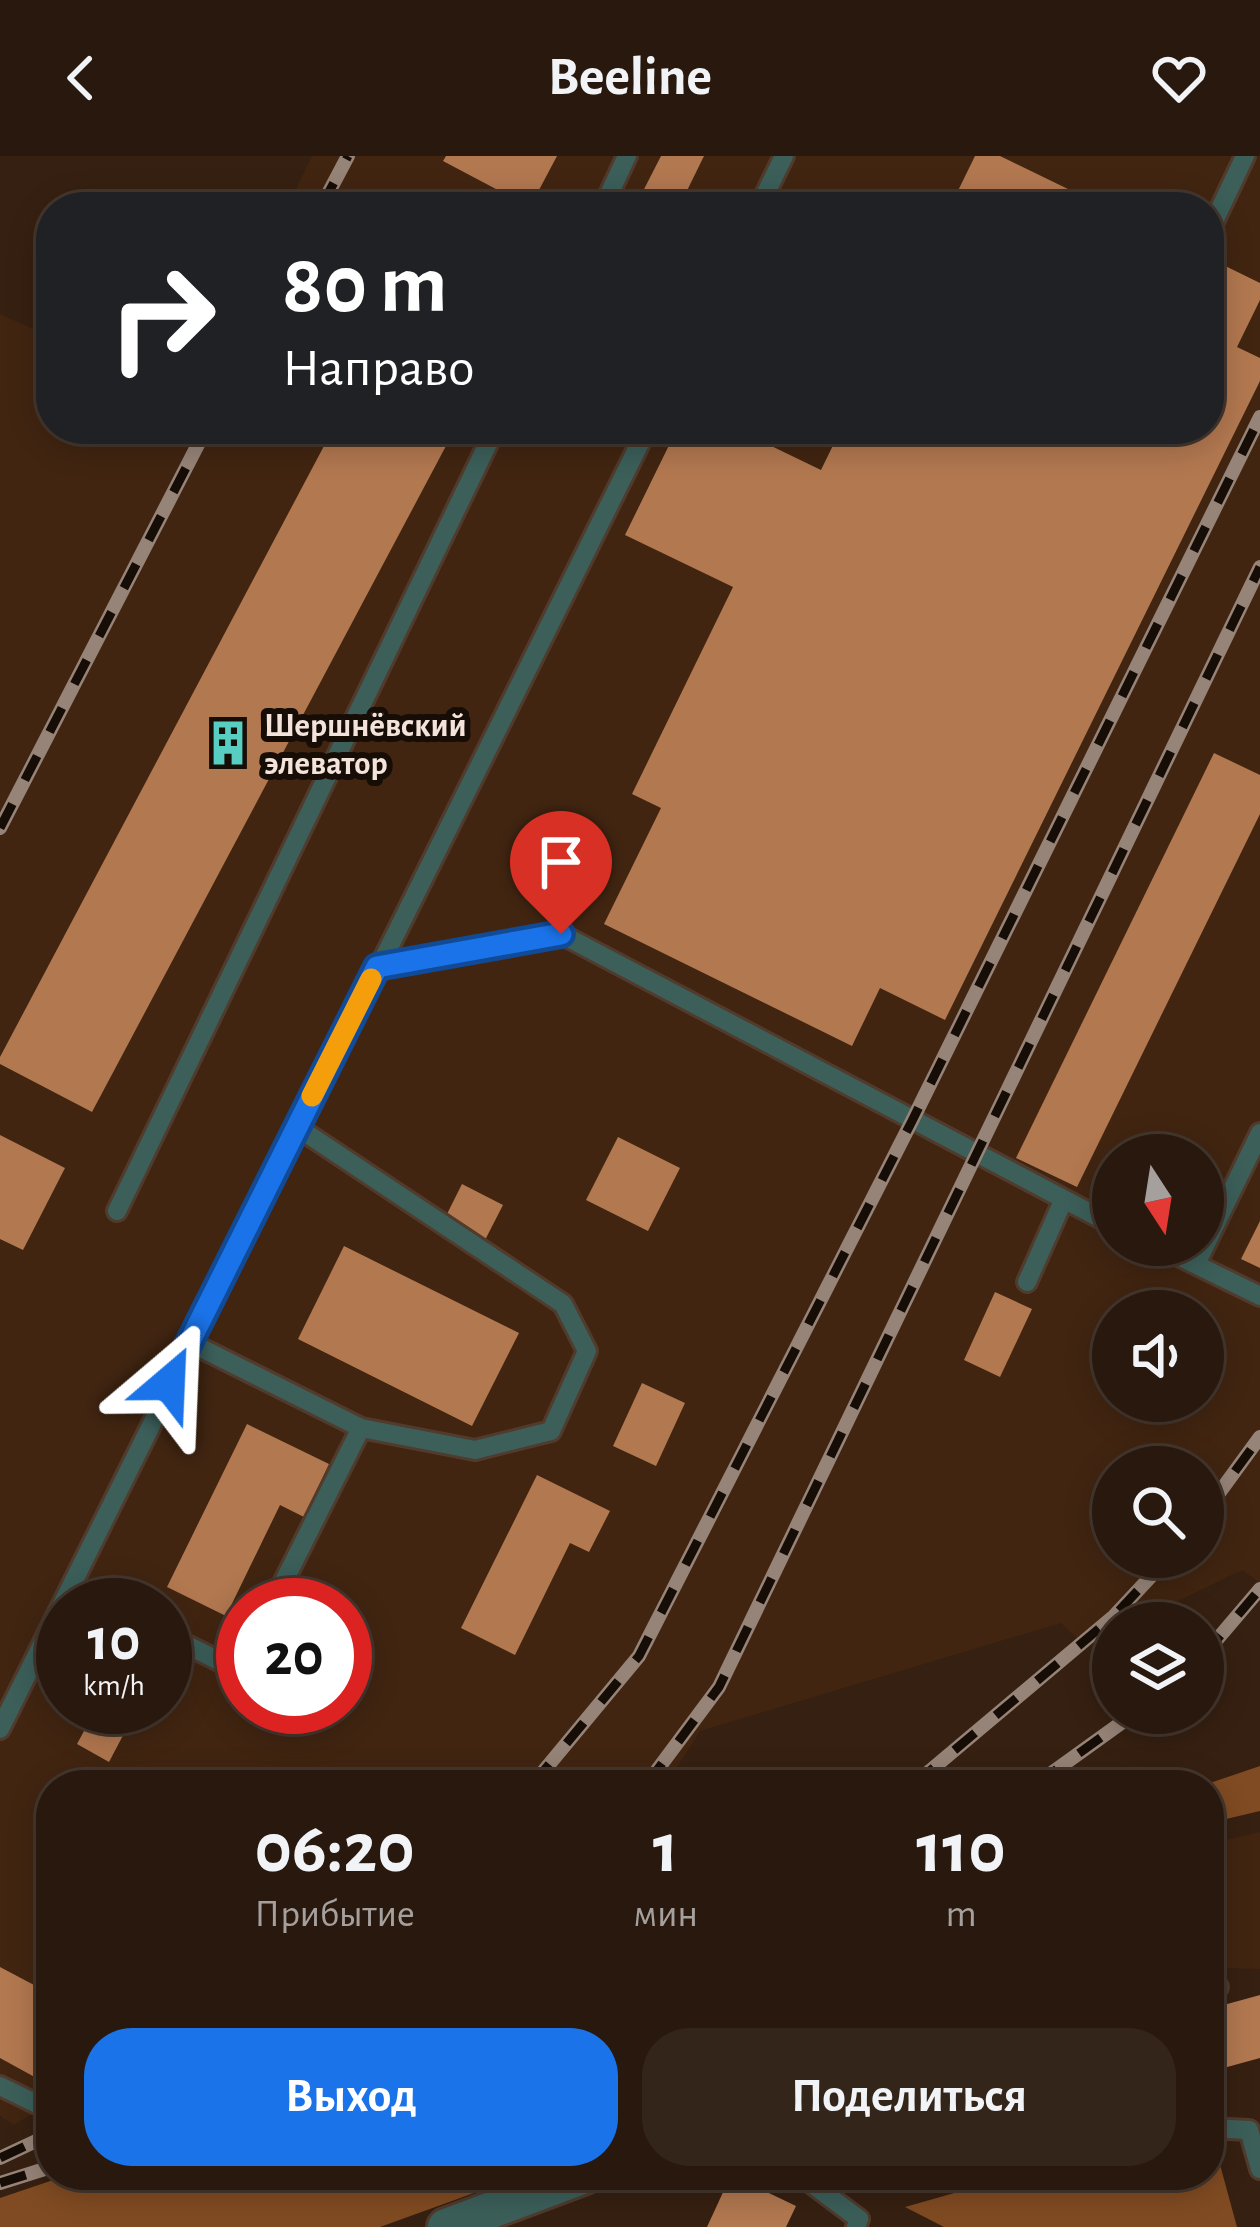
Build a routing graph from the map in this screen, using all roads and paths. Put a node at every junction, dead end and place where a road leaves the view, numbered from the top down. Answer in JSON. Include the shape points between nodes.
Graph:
{"nodes":[{"id":1,"x":627,"y":156,"type":"edge"},
{"id":2,"x":784,"y":156,"type":"edge"},
{"id":3,"x":1245,"y":156,"type":"edge"},
{"id":4,"x":610,"y":192,"type":"edge"},
{"id":5,"x":766,"y":192,"type":"edge"},
{"id":6,"x":1224,"y":200,"type":"edge"},
{"id":7,"x":488,"y":444,"type":"edge"},
{"id":8,"x":639,"y":444,"type":"edge"},
{"id":9,"x":377,"y":967,"type":"junction"},
{"id":10,"x":297,"y":1127,"type":"junction"},
{"id":11,"x":1260,"y":1133,"type":"edge"},
{"id":12,"x":1063,"y":1201,"type":"junction"},
{"id":13,"x":1224,"y":1207,"type":"edge"},
{"id":14,"x":118,"y":1210,"type":"dead end"},
{"id":15,"x":1092,"y":1215,"type":"edge"},
{"id":16,"x":1200,"y":1266,"type":"edge"},
{"id":17,"x":1027,"y":1282,"type":"dead end"},
{"id":18,"x":1260,"y":1296,"type":"edge"},
{"id":19,"x":189,"y":1342,"type":"junction"},
{"id":20,"x":361,"y":1428,"type":"junction"},
{"id":21,"x":77,"y":1578,"type":"edge"},
{"id":22,"x":286,"y":1578,"type":"edge"},
{"id":23,"x":36,"y":1658,"type":"edge"},
{"id":24,"x":0,"y":1729,"type":"edge"},
{"id":25,"x":0,"y":2086,"type":"edge"},
{"id":26,"x":36,"y":2104,"type":"edge"},
{"id":27,"x":1224,"y":2129,"type":"edge"},
{"id":28,"x":1260,"y":2169,"type":"edge"},
{"id":29,"x":545,"y":2190,"type":"edge"},
{"id":30,"x":820,"y":2190,"type":"edge"},
{"id":31,"x":446,"y":2227,"type":"edge"},
{"id":32,"x":856,"y":2227,"type":"edge"}],
"edges":[{"from":1,"to":4,"type":"lane"},
{"from":2,"to":5,"type":"lane"},
{"from":3,"to":6,"type":"lane"},
{"from":7,"to":14,"type":"lane"},
{"from":8,"to":9,"type":"lane"},
{"from":9,"to":10,"type":"lane"},
{"from":9,"to":12,"type":"lane","via":[[561,934]]},
{"from":10,"to":19,"type":"lane"},
{"from":10,"to":20,"type":"lane","via":[[563,1304],[586,1351],[550,1431],[475,1450]]},
{"from":11,"to":13,"type":"lane"},
{"from":12,"to":15,"type":"lane"},
{"from":12,"to":17,"type":"lane"},
{"from":16,"to":18,"type":"lane"},
{"from":19,"to":20,"type":"lane"},
{"from":19,"to":21,"type":"lane"},
{"from":20,"to":22,"type":"lane"},
{"from":23,"to":24,"type":"lane"},
{"from":25,"to":26,"type":"lane"},
{"from":27,"to":28,"type":"lane","via":[[1249,2130]]},
{"from":29,"to":31,"type":"street"},
{"from":30,"to":32,"type":"lane","via":[[859,2219]]}]}
